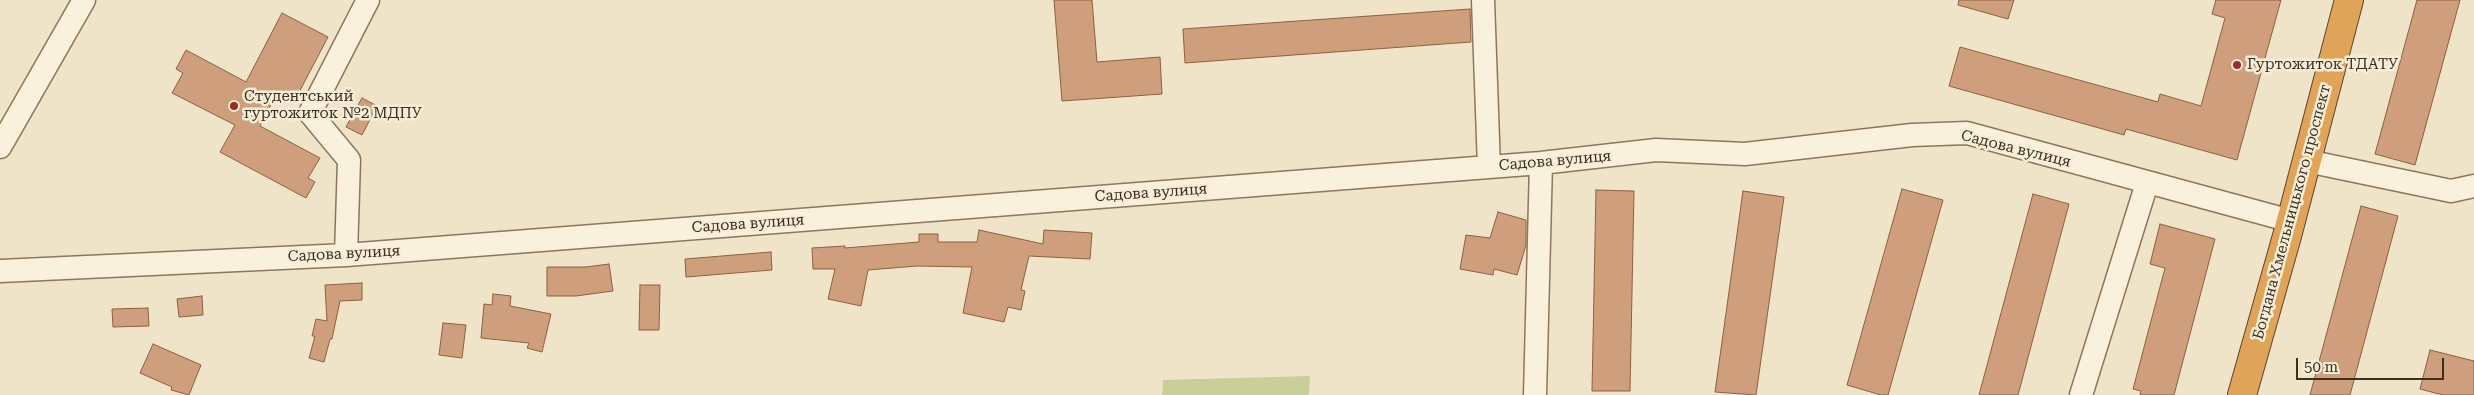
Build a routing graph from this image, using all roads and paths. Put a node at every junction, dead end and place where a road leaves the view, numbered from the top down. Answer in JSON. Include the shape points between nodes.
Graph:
{"nodes":[{"id":1,"x":368,"y":0,"type":"edge"},
{"id":2,"x":1483,"y":0,"type":"edge"},
{"id":3,"x":2349,"y":0,"type":"edge"},
{"id":4,"x":82,"y":1,"type":"edge"},
{"id":5,"x":0,"y":146,"type":"edge"},
{"id":6,"x":2307,"y":161,"type":"junction"},
{"id":7,"x":1541,"y":163,"type":"junction"},
{"id":8,"x":1489,"y":167,"type":"junction"},
{"id":9,"x":2147,"y":183,"type":"junction"},
{"id":10,"x":2474,"y":186,"type":"edge"},
{"id":11,"x":2291,"y":221,"type":"junction"},
{"id":12,"x":346,"y":255,"type":"junction"},
{"id":13,"x":0,"y":271,"type":"edge"},
{"id":14,"x":1535,"y":395,"type":"edge"},
{"id":15,"x":2081,"y":395,"type":"edge"},
{"id":16,"x":2242,"y":395,"type":"edge"}],
"edges":[{"from":1,"to":12,"type":"street","via":[[310,112],[349,160]]},
{"from":2,"to":8,"type":"street"},
{"from":3,"to":6,"type":"highway","name":"Богдана Хмельницького проспект"},
{"from":4,"to":5,"type":"street"},
{"from":6,"to":10,"type":"street","via":[[2451,191]]},
{"from":6,"to":11,"type":"highway","name":"Богдана Хмельницького проспект"},
{"from":7,"to":8,"type":"street","name":"Садова вулиця"},
{"from":7,"to":9,"type":"street","name":"Садова вулиця","via":[[1656,150],[1745,154],[1912,135],[1967,133]]},
{"from":7,"to":14,"type":"street"},
{"from":8,"to":12,"type":"street","name":"Садова вулиця"},
{"from":9,"to":11,"type":"street","name":"Садова вулиця"},
{"from":9,"to":15,"type":"street"},
{"from":11,"to":16,"type":"highway","name":"Богдана Хмельницького проспект"},
{"from":12,"to":13,"type":"street","name":"Садова вулиця"}]}
